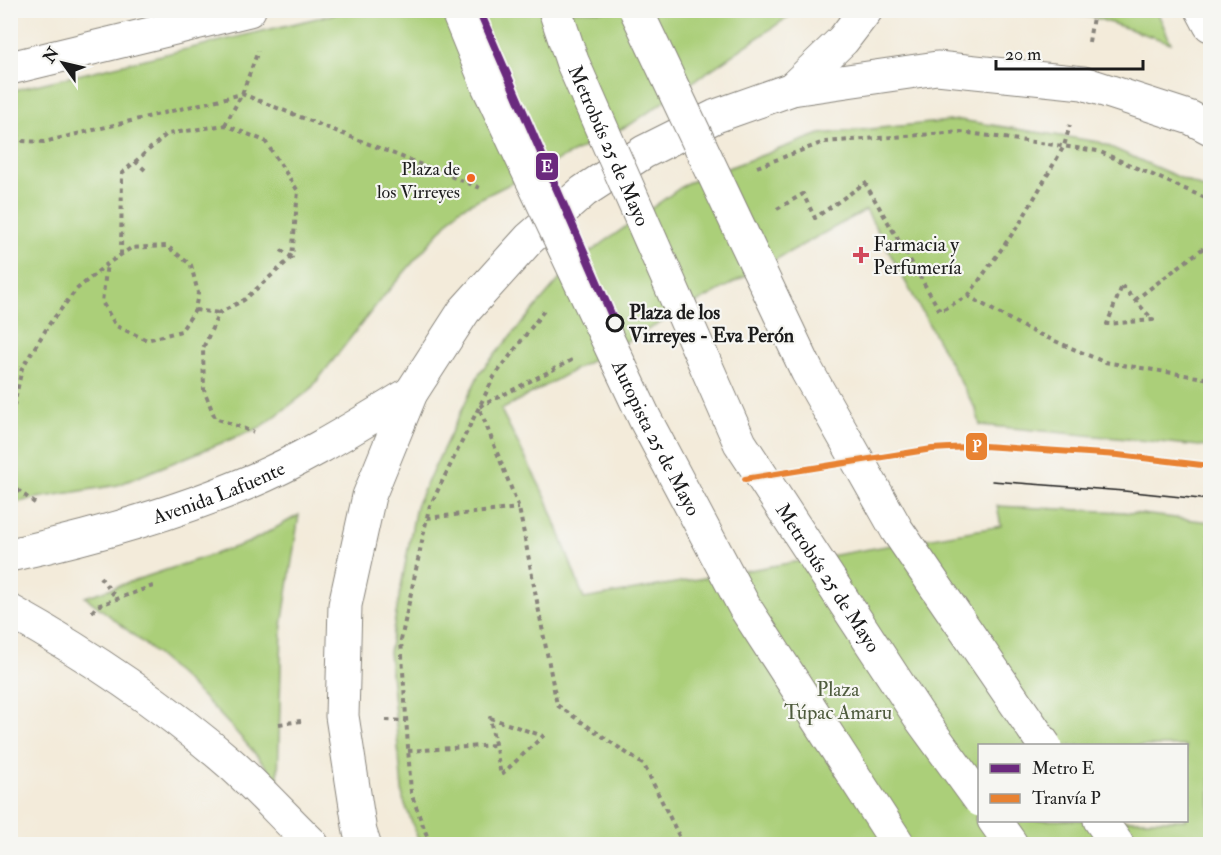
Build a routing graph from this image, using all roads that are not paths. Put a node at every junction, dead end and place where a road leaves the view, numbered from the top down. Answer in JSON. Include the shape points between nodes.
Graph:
{"nodes":[{"id":1,"x":249,"y":10,"type":"edge"},
{"id":2,"x":457,"y":10,"type":"edge"},
{"id":3,"x":555,"y":10,"type":"edge"},
{"id":4,"x":636,"y":10,"type":"edge"},
{"id":5,"x":866,"y":10,"type":"edge"},
{"id":6,"x":1202,"y":10,"type":"edge"},
{"id":7,"x":1210,"y":25,"type":"edge"},
{"id":8,"x":10,"y":68,"type":"edge"},
{"id":9,"x":792,"y":89,"type":"junction"},
{"id":10,"x":1210,"y":128,"type":"edge"},
{"id":11,"x":411,"y":393,"type":"junction"},
{"id":12,"x":10,"y":555,"type":"edge"},
{"id":13,"x":10,"y":610,"type":"edge"},
{"id":14,"x":1044,"y":744,"type":"edge"},
{"id":15,"x":978,"y":797,"type":"edge"},
{"id":16,"x":995,"y":822,"type":"edge"},
{"id":17,"x":1101,"y":822,"type":"edge"},
{"id":18,"x":312,"y":844,"type":"edge"},
{"id":19,"x":364,"y":844,"type":"edge"},
{"id":20,"x":898,"y":844,"type":"edge"},
{"id":21,"x":1011,"y":844,"type":"edge"},
{"id":22,"x":1117,"y":844,"type":"edge"}],
"edges":[{"from":1,"to":8,"type":"main road"},
{"from":2,"to":20,"type":"main road","name":"Autopista 25 de Mayo","bridge":true,"via":[[488,86],[650,429],[744,606]]},
{"from":3,"to":15,"type":"main road","name":"Metrobús 25 de Mayo","bridge":true,"via":[[572,61],[740,443],[921,719]]},
{"from":4,"to":14,"type":"main road","bridge":true,"via":[[807,371],[897,530]]},
{"from":5,"to":9,"type":"main road","via":[[843,40]]},
{"from":6,"to":7,"type":"main road"},
{"from":9,"to":10,"type":"main road","via":[[937,68],[1083,83],[1191,118]]},
{"from":9,"to":11,"type":"main road","via":[[716,116],[644,152],[584,191],[529,238],[464,311]]},
{"from":11,"to":12,"type":"main road","name":"Avenida Lafuente","via":[[332,441],[248,483],[161,516]]},
{"from":11,"to":19,"type":"main road","via":[[369,496],[345,605],[342,716]]},
{"from":13,"to":18,"type":"main road","via":[[152,700],[232,765]]},
{"from":16,"to":21,"type":"main road"},
{"from":17,"to":22,"type":"main road"}]}
